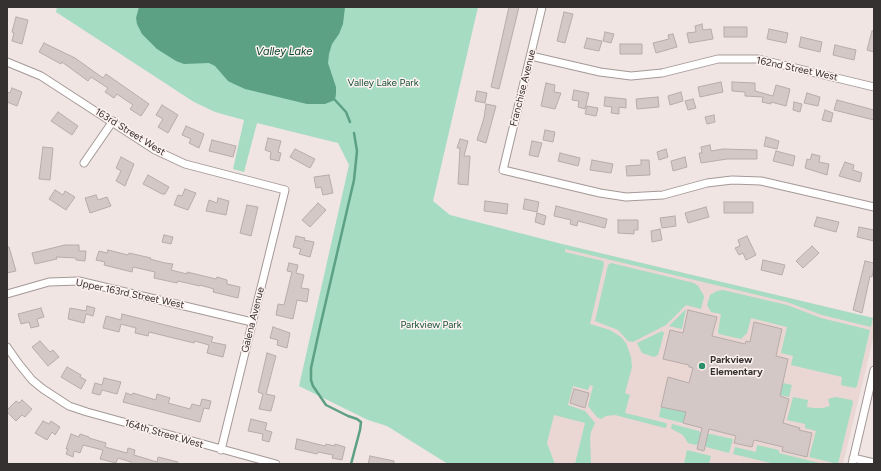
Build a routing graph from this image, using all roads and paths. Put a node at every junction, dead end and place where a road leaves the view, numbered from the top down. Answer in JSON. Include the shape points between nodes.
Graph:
{"nodes":[{"id":1,"x":542,"y":7,"type":"edge"},
{"id":2,"x":531,"y":56,"type":"junction"},
{"id":3,"x":7,"y":62,"type":"edge"},
{"id":4,"x":874,"y":86,"type":"edge"},
{"id":5,"x":112,"y":121,"type":"junction"},
{"id":6,"x":84,"y":163,"type":"dead end"},
{"id":7,"x":284,"y":190,"type":"joint"},
{"id":8,"x":874,"y":207,"type":"edge"},
{"id":9,"x":7,"y":294,"type":"edge"},
{"id":10,"x":252,"y":322,"type":"junction"},
{"id":11,"x":7,"y":347,"type":"edge"},
{"id":12,"x":874,"y":370,"type":"edge"},
{"id":13,"x":221,"y":450,"type":"junction"},
{"id":14,"x":852,"y":461,"type":"edge"},
{"id":15,"x":874,"y":463,"type":"edge"},
{"id":16,"x":276,"y":464,"type":"edge"}],
"edges":[{"from":1,"to":2,"type":"street","name":"Franchise Avenue"},
{"from":2,"to":4,"type":"street","name":"162nd Street West","via":[[600,72],[631,76],[662,73],[718,59],[758,59]]},
{"from":2,"to":8,"type":"street","name":"Franchise Avenue","via":[[503,170],[626,197],[663,195],[732,180],[761,181]]},
{"from":3,"to":5,"type":"street","name":"163rd Street West","via":[[41,76]]},
{"from":5,"to":6,"type":"street"},
{"from":5,"to":7,"type":"street","name":"163rd Street West","via":[[155,150],[184,164]]},
{"from":7,"to":10,"type":"street","name":"Galena Avenue"},
{"from":9,"to":10,"type":"street","name":"Upper 163rd Street West","via":[[49,282],[79,281]]},
{"from":10,"to":13,"type":"street","name":"Galena Avenue"},
{"from":11,"to":13,"type":"street","name":"164th Street West","via":[[32,380],[69,406]]},
{"from":12,"to":14,"type":"street"},
{"from":13,"to":16,"type":"street","name":"164th Street West"},
{"from":14,"to":15,"type":"street"}]}
